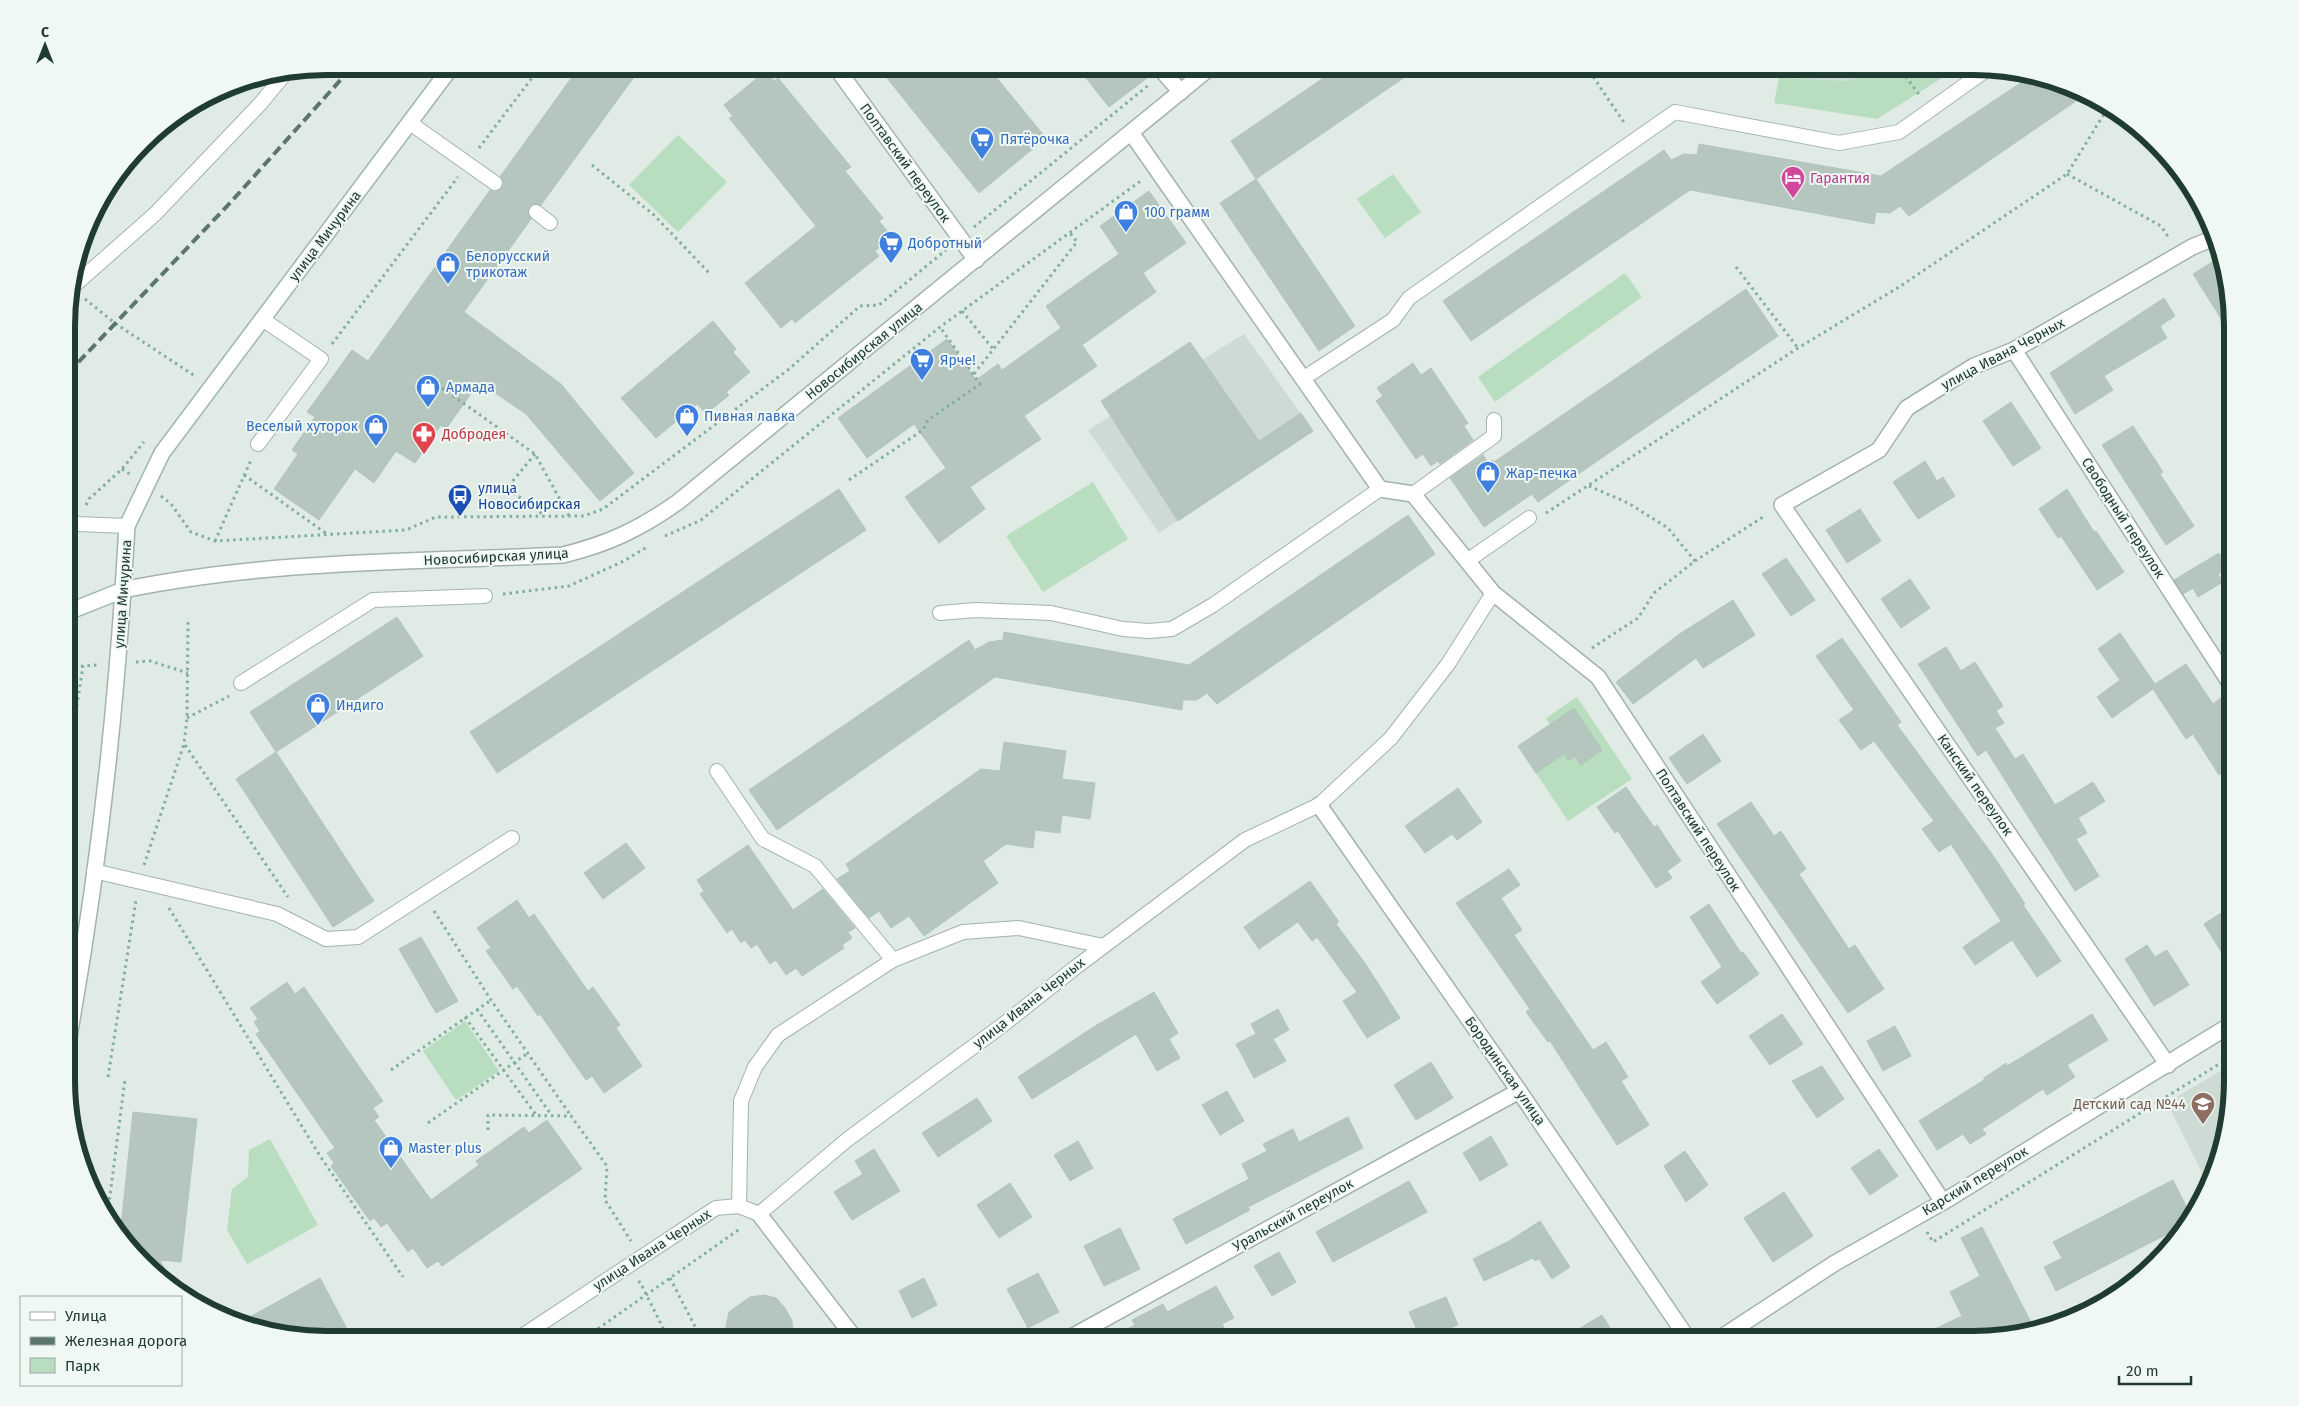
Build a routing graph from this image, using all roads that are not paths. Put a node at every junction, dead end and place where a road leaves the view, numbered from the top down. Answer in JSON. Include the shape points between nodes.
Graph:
{"nodes":[{"id":1,"x":445,"y":75,"type":"edge"},
{"id":2,"x":842,"y":75,"type":"edge"},
{"id":3,"x":1166,"y":75,"type":"edge"},
{"id":4,"x":1201,"y":75,"type":"edge"},
{"id":5,"x":1979,"y":75,"type":"edge"},
{"id":6,"x":280,"y":79,"type":"edge"},
{"id":7,"x":1181,"y":92,"type":"junction"},
{"id":8,"x":410,"y":123,"type":"junction"},
{"id":9,"x":1132,"y":134,"type":"junction"},
{"id":10,"x":495,"y":183,"type":"dead end"},
{"id":11,"x":536,"y":212,"type":"dead end"},
{"id":12,"x":550,"y":223,"type":"dead end"},
{"id":13,"x":2209,"y":240,"type":"edge"},
{"id":14,"x":976,"y":260,"type":"junction"},
{"id":15,"x":79,"y":281,"type":"edge"},
{"id":16,"x":262,"y":319,"type":"junction"},
{"id":17,"x":2014,"y":350,"type":"junction"},
{"id":18,"x":1304,"y":378,"type":"junction"},
{"id":19,"x":1494,"y":420,"type":"dead end"},
{"id":20,"x":258,"y":444,"type":"road end"},
{"id":21,"x":1380,"y":488,"type":"junction"},
{"id":22,"x":1413,"y":494,"type":"junction"},
{"id":23,"x":1782,"y":505,"type":"joint"},
{"id":24,"x":1529,"y":518,"type":"road end"},
{"id":25,"x":75,"y":522,"type":"edge"},
{"id":26,"x":127,"y":526,"type":"junction"},
{"id":27,"x":1467,"y":561,"type":"junction"},
{"id":28,"x":123,"y":590,"type":"junction"},
{"id":29,"x":1493,"y":594,"type":"junction"},
{"id":30,"x":485,"y":596,"type":"road end"},
{"id":31,"x":75,"y":609,"type":"edge"},
{"id":32,"x":940,"y":613,"type":"dead end"},
{"id":33,"x":2224,"y":674,"type":"edge"},
{"id":34,"x":241,"y":683,"type":"road end"},
{"id":35,"x":717,"y":771,"type":"dead end"},
{"id":36,"x":1319,"y":805,"type":"junction"},
{"id":37,"x":512,"y":838,"type":"dead end"},
{"id":38,"x":94,"y":872,"type":"junction"},
{"id":39,"x":1103,"y":946,"type":"junction"},
{"id":40,"x":893,"y":960,"type":"junction"},
{"id":41,"x":75,"y":996,"type":"edge"},
{"id":42,"x":2224,"y":1029,"type":"edge"},
{"id":43,"x":2168,"y":1065,"type":"junction"},
{"id":44,"x":1519,"y":1091,"type":"junction"},
{"id":45,"x":1943,"y":1202,"type":"junction"},
{"id":46,"x":739,"y":1206,"type":"junction"},
{"id":47,"x":759,"y":1214,"type":"junction"},
{"id":48,"x":529,"y":1331,"type":"edge"},
{"id":49,"x":849,"y":1331,"type":"edge"},
{"id":50,"x":1082,"y":1331,"type":"edge"},
{"id":51,"x":1683,"y":1331,"type":"edge"},
{"id":52,"x":1730,"y":1331,"type":"edge"}],
"edges":[{"from":1,"to":8,"type":"street","name":"улица Мичурина"},
{"from":2,"to":14,"type":"street","name":"Полтавский переулок"},
{"from":3,"to":7,"type":"street"},
{"from":4,"to":7,"type":"street","name":"Новосибирская улица"},
{"from":5,"to":18,"type":"lane","via":[[1899,132],[1839,143],[1675,112],[1409,298],[1393,320]]},
{"from":6,"to":15,"type":"lane","via":[[156,214]]},
{"from":7,"to":9,"type":"street","name":"Новосибирская улица"},
{"from":8,"to":10,"type":"lane"},
{"from":8,"to":16,"type":"street","name":"улица Мичурина"},
{"from":9,"to":14,"type":"street","name":"Новосибирская улица"},
{"from":9,"to":18,"type":"street"},
{"from":11,"to":12,"type":"lane"},
{"from":13,"to":17,"type":"street","name":"улица Ивана Черных"},
{"from":14,"to":28,"type":"street","name":"Новосибирская улица","via":[[678,502],[620,538],[563,555],[239,572]]},
{"from":16,"to":20,"type":"lane","via":[[321,359]]},
{"from":16,"to":26,"type":"street","name":"улица Мичурина","via":[[162,453]]},
{"from":17,"to":23,"type":"street","name":"улица Ивана Черных","via":[[1974,366],[1907,408],[1880,450]]},
{"from":17,"to":33,"type":"street","name":"Свободный переулок"},
{"from":18,"to":21,"type":"street"},
{"from":19,"to":22,"type":"lane","via":[[1494,436]]},
{"from":21,"to":22,"type":"street"},
{"from":21,"to":32,"type":"lane","via":[[1213,605],[1172,629],[1123,629],[1051,613],[976,610]]},
{"from":22,"to":27,"type":"street","name":"Полтавский переулок"},
{"from":23,"to":43,"type":"street","name":"Канский переулок"},
{"from":24,"to":27,"type":"lane"},
{"from":25,"to":26,"type":"lane"},
{"from":26,"to":28,"type":"street","name":"улица Мичурина"},
{"from":27,"to":29,"type":"street","name":"Полтавский переулок"},
{"from":28,"to":31,"type":"street","name":"Новосибирская улица"},
{"from":28,"to":38,"type":"street","name":"улица Мичурина","via":[[118,664]]},
{"from":29,"to":36,"type":"lane","name":"улица Ивана Черных","via":[[1448,664],[1391,738]]},
{"from":29,"to":45,"type":"street","name":"Полтавский переулок","via":[[1598,677]]},
{"from":30,"to":34,"type":"lane","via":[[373,600]]},
{"from":35,"to":40,"type":"lane","via":[[763,839],[815,866]]},
{"from":36,"to":39,"type":"lane","name":"улица Ивана Черных","via":[[1245,840]]},
{"from":36,"to":44,"type":"street","name":"Бородинская улица"},
{"from":37,"to":38,"type":"lane","via":[[358,937],[326,939],[277,914]]},
{"from":38,"to":41,"type":"street","name":"улица Мичурина"},
{"from":39,"to":40,"type":"lane","via":[[1019,928],[963,932]]},
{"from":39,"to":47,"type":"lane","name":"улица Ивана Черных","via":[[848,1139]]},
{"from":40,"to":46,"type":"lane","via":[[778,1035],[755,1066],[741,1101]]},
{"from":42,"to":43,"type":"street","name":"Карский переулок"},
{"from":43,"to":45,"type":"street","name":"Карский переулок"},
{"from":44,"to":50,"type":"street","name":"Уральский переулок"},
{"from":44,"to":51,"type":"street","name":"Бородинская улица"},
{"from":45,"to":52,"type":"street","name":"Карский переулок","via":[[1835,1263]]},
{"from":46,"to":47,"type":"lane","name":"улица Ивана Черных"},
{"from":46,"to":48,"type":"lane","name":"улица Ивана Черных","via":[[716,1208]]},
{"from":47,"to":49,"type":"street"}]}
